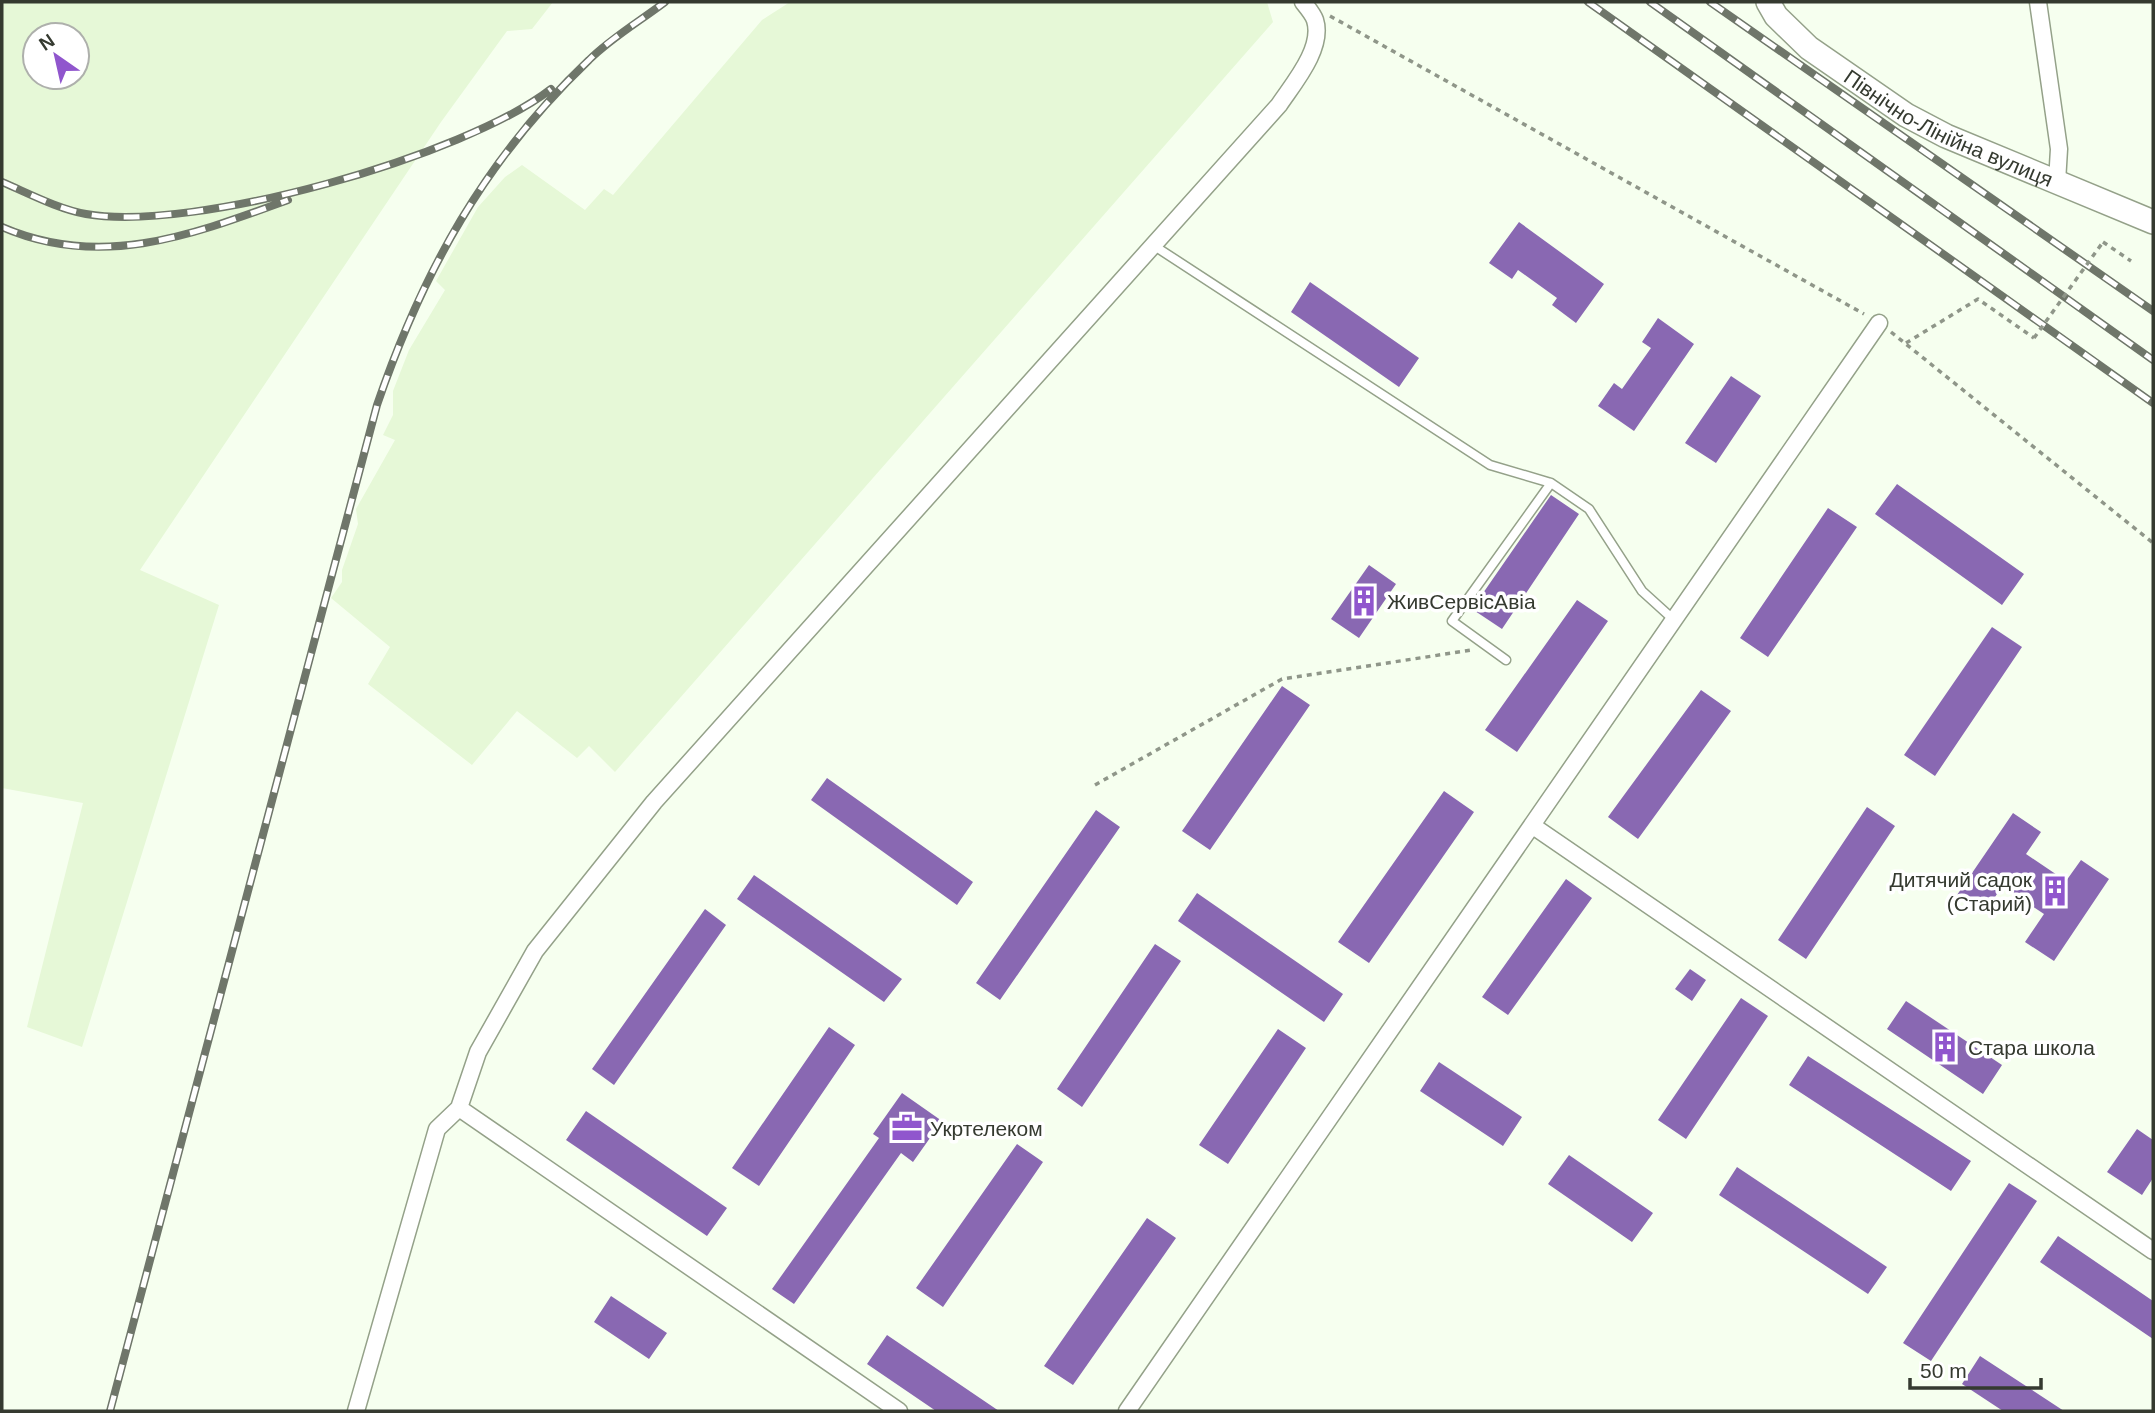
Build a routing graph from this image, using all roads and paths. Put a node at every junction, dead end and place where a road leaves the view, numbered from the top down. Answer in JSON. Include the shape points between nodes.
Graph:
{"nodes":[{"id":1,"x":1303,"y":2,"type":"edge"},
{"id":2,"x":1768,"y":2,"type":"edge"},
{"id":3,"x":2038,"y":2,"type":"edge"},
{"id":4,"x":1328,"y":15,"type":"dead end"},
{"id":5,"x":2057,"y":182,"type":"junction"},
{"id":6,"x":2153,"y":222,"type":"edge"},
{"id":7,"x":1153,"y":245,"type":"junction"},
{"id":8,"x":2131,"y":261,"type":"dead end"},
{"id":9,"x":1879,"y":323,"type":"junction"},
{"id":10,"x":1906,"y":344,"type":"junction"},
{"id":11,"x":1551,"y":484,"type":"junction"},
{"id":12,"x":2153,"y":542,"type":"edge"},
{"id":13,"x":1674,"y":620,"type":"junction"},
{"id":14,"x":1488,"y":647,"type":"junction"},
{"id":15,"x":1506,"y":660,"type":"dead end"},
{"id":16,"x":1095,"y":785,"type":"dead end"},
{"id":17,"x":1533,"y":826,"type":"junction"},
{"id":18,"x":458,"y":1108,"type":"junction"},
{"id":19,"x":2153,"y":1251,"type":"edge"},
{"id":20,"x":356,"y":1411,"type":"edge"},
{"id":21,"x":899,"y":1411,"type":"edge"},
{"id":22,"x":1127,"y":1411,"type":"edge"}],
"edges":[{"from":1,"to":7,"type":"street","via":[[1316,21],[1314,43],[1300,75],[1279,105]]},
{"from":2,"to":5,"type":"street","name":"Північно-Лінійна вулиця","via":[[1809,48],[1906,115]]},
{"from":3,"to":5,"type":"street","via":[[2059,149]]},
{"from":4,"to":9,"type":"path"},
{"from":5,"to":6,"type":"street","name":"Північно-Лінійна вулиця"},
{"from":7,"to":11,"type":"lane","via":[[1490,465]]},
{"from":7,"to":18,"type":"street","via":[[654,802],[535,951],[478,1052]]},
{"from":8,"to":10,"type":"path","bridge":true,"via":[[2103,242],[2034,338],[1978,299]]},
{"from":9,"to":10,"type":"path"},
{"from":9,"to":13,"type":"street"},
{"from":10,"to":12,"type":"path"},
{"from":11,"to":13,"type":"lane","via":[[1589,509],[1642,591]]},
{"from":11,"to":14,"type":"lane","via":[[1452,621]]},
{"from":13,"to":17,"type":"street"},
{"from":14,"to":15,"type":"lane"},
{"from":14,"to":16,"type":"path","via":[[1282,680]]},
{"from":17,"to":19,"type":"street"},
{"from":17,"to":22,"type":"street"},
{"from":18,"to":20,"type":"street","via":[[437,1129]]},
{"from":18,"to":21,"type":"street"}]}
